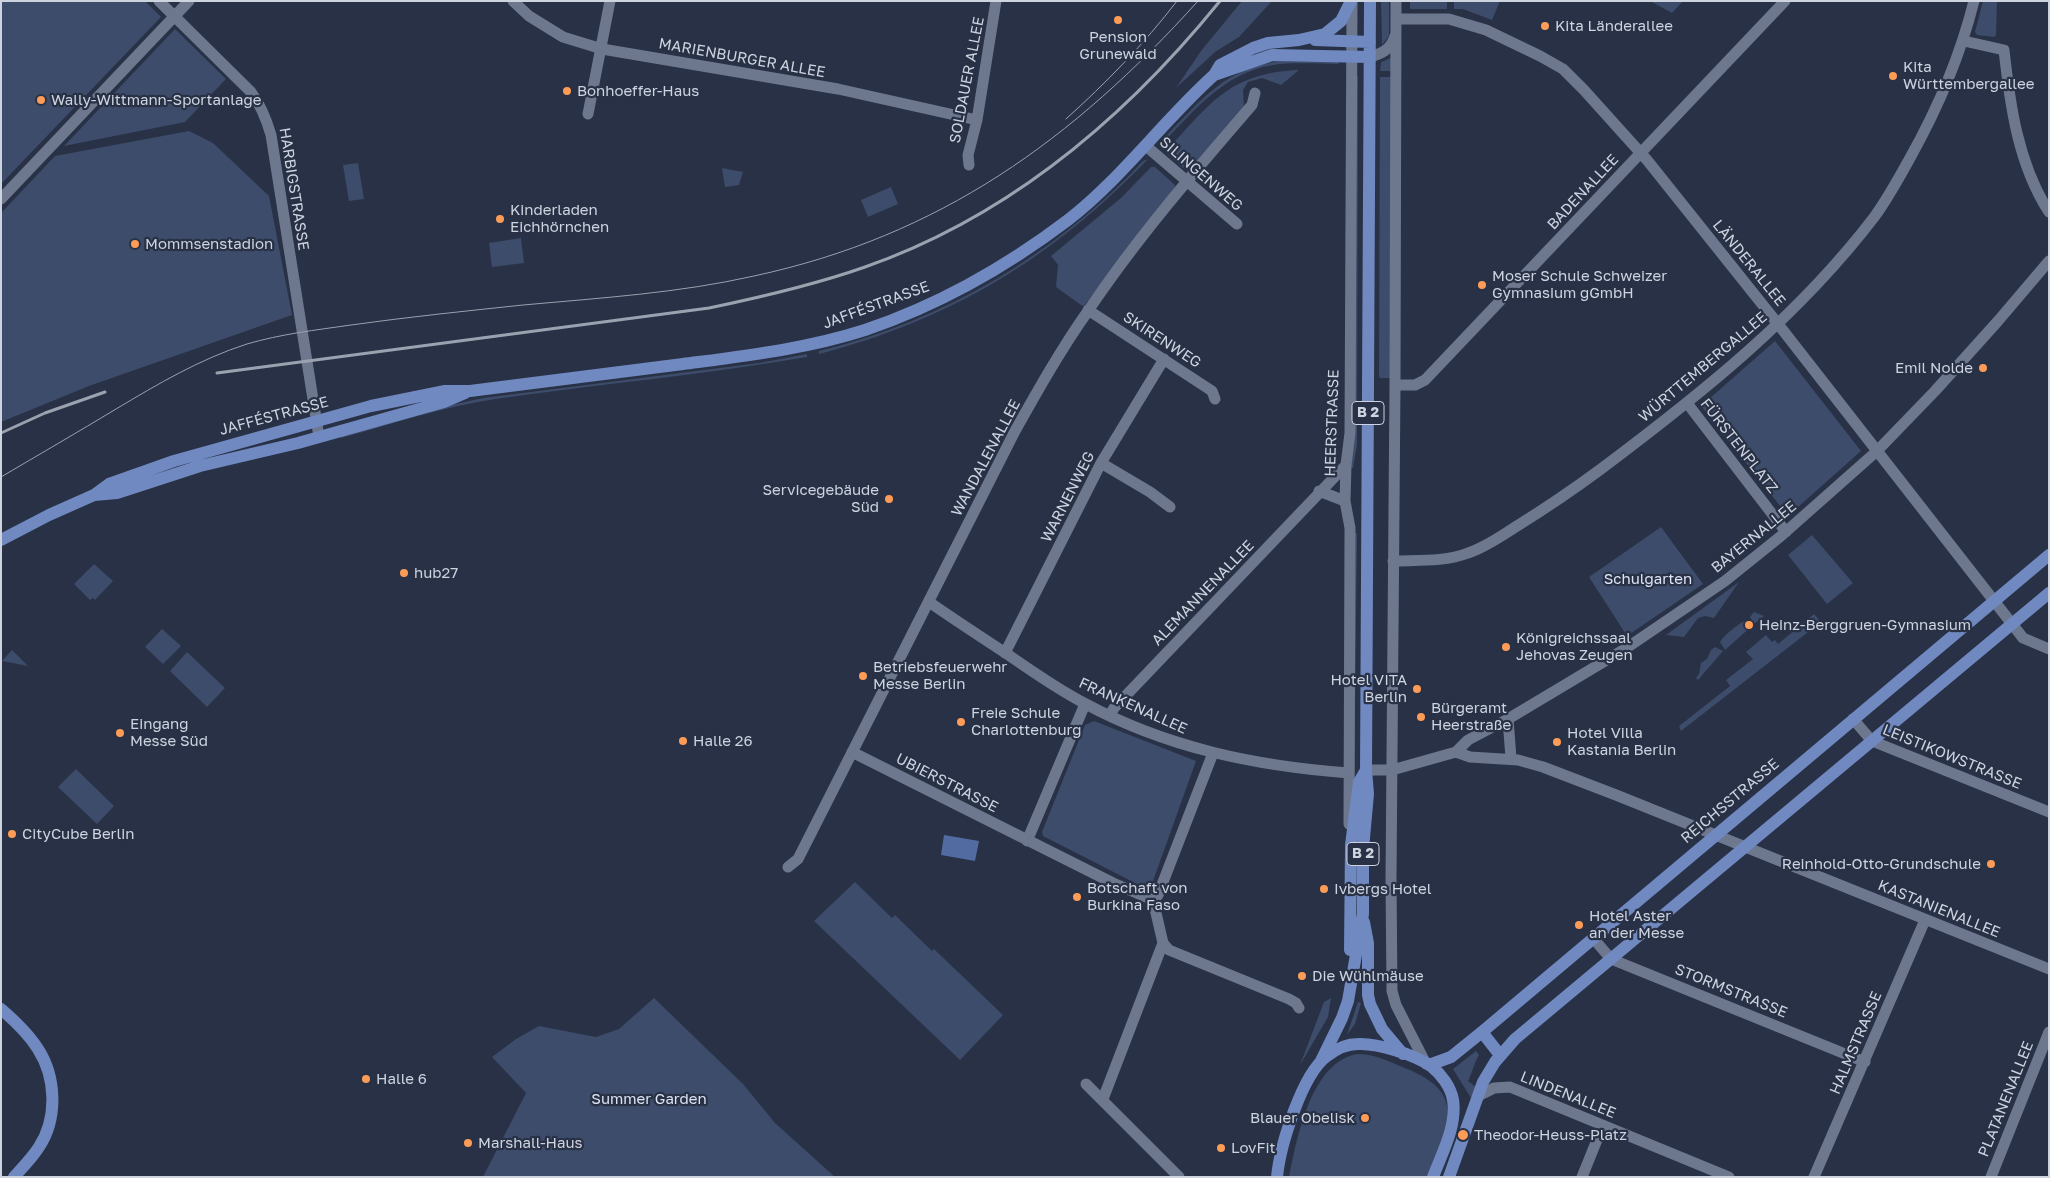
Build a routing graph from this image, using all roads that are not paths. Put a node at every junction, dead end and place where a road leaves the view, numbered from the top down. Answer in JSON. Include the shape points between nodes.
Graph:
{"nodes":[{"id":1,"x":159,"y":1,"type":"edge"},
{"id":2,"x":189,"y":1,"type":"edge"},
{"id":3,"x":514,"y":1,"type":"edge"},
{"id":4,"x":610,"y":1,"type":"edge"},
{"id":5,"x":996,"y":1,"type":"edge"},
{"id":6,"x":1351,"y":1,"type":"edge"},
{"id":7,"x":1370,"y":1,"type":"edge"},
{"id":8,"x":1396,"y":1,"type":"edge"},
{"id":9,"x":1785,"y":1,"type":"edge"},
{"id":10,"x":1974,"y":1,"type":"edge"},
{"id":11,"x":174,"y":17,"type":"junction"},
{"id":12,"x":1396,"y":19,"type":"junction"},
{"id":13,"x":1396,"y":35,"type":"junction"},
{"id":14,"x":1299,"y":40,"type":"junction"},
{"id":15,"x":1352,"y":41,"type":"junction"},
{"id":16,"x":1964,"y":41,"type":"junction"},
{"id":17,"x":1370,"y":42,"type":"junction"},
{"id":18,"x":602,"y":49,"type":"junction"},
{"id":19,"x":1352,"y":56,"type":"junction"},
{"id":20,"x":1369,"y":57,"type":"junction"},
{"id":21,"x":1214,"y":75,"type":"junction"},
{"id":22,"x":1255,"y":93,"type":"dead end"},
{"id":23,"x":588,"y":114,"type":"dead end"},
{"id":24,"x":977,"y":120,"type":"junction"},
{"id":25,"x":1146,"y":146,"type":"junction"},
{"id":26,"x":1641,"y":153,"type":"junction"},
{"id":27,"x":969,"y":165,"type":"dead end"},
{"id":28,"x":1186,"y":181,"type":"junction"},
{"id":29,"x":1,"y":199,"type":"edge"},
{"id":30,"x":2049,"y":212,"type":"edge"},
{"id":31,"x":1237,"y":224,"type":"dead end"},
{"id":32,"x":2049,"y":261,"type":"edge"},
{"id":33,"x":1088,"y":310,"type":"junction"},
{"id":34,"x":1778,"y":324,"type":"junction"},
{"id":35,"x":1164,"y":359,"type":"junction"},
{"id":36,"x":1395,"y":385,"type":"junction"},
{"id":37,"x":470,"y":392,"type":"junction"},
{"id":38,"x":1215,"y":398,"type":"dead end"},
{"id":39,"x":1687,"y":404,"type":"junction"},
{"id":40,"x":316,"y":420,"type":"junction"},
{"id":41,"x":319,"y":437,"type":"junction"},
{"id":42,"x":1877,"y":451,"type":"junction"},
{"id":43,"x":1101,"y":463,"type":"junction"},
{"id":44,"x":1346,"y":465,"type":"junction"},
{"id":45,"x":1319,"y":491,"type":"junction"},
{"id":46,"x":94,"y":495,"type":"junction"},
{"id":47,"x":1345,"y":501,"type":"junction"},
{"id":48,"x":1170,"y":508,"type":"dead end"},
{"id":49,"x":1786,"y":532,"type":"junction"},
{"id":50,"x":1,"y":540,"type":"edge"},
{"id":51,"x":2049,"y":555,"type":"edge"},
{"id":52,"x":1393,"y":560,"type":"junction"},
{"id":53,"x":2049,"y":593,"type":"edge"},
{"id":54,"x":1993,"y":601,"type":"junction"},
{"id":55,"x":929,"y":602,"type":"junction"},
{"id":56,"x":2012,"y":624,"type":"junction"},
{"id":57,"x":2049,"y":649,"type":"edge"},
{"id":58,"x":1005,"y":653,"type":"junction"},
{"id":59,"x":1085,"y":704,"type":"junction"},
{"id":60,"x":1110,"y":715,"type":"junction"},
{"id":61,"x":1508,"y":719,"type":"junction"},
{"id":62,"x":1853,"y":719,"type":"junction"},
{"id":63,"x":1872,"y":741,"type":"junction"},
{"id":64,"x":852,"y":752,"type":"junction"},
{"id":65,"x":1456,"y":752,"type":"junction"},
{"id":66,"x":1212,"y":753,"type":"junction"},
{"id":67,"x":1511,"y":758,"type":"junction"},
{"id":68,"x":1366,"y":770,"type":"junction"},
{"id":69,"x":1392,"y":770,"type":"junction"},
{"id":70,"x":1349,"y":773,"type":"junction"},
{"id":71,"x":2049,"y":812,"type":"edge"},
{"id":72,"x":1715,"y":836,"type":"junction"},
{"id":73,"x":1027,"y":841,"type":"junction"},
{"id":74,"x":1351,"y":845,"type":"junction"},
{"id":75,"x":1745,"y":848,"type":"junction"},
{"id":76,"x":788,"y":867,"type":"dead end"},
{"id":77,"x":1153,"y":900,"type":"junction"},
{"id":78,"x":1362,"y":914,"type":"junction"},
{"id":79,"x":1925,"y":920,"type":"junction"},
{"id":80,"x":1593,"y":938,"type":"junction"},
{"id":81,"x":1163,"y":943,"type":"junction"},
{"id":82,"x":1611,"y":959,"type":"junction"},
{"id":83,"x":2049,"y":969,"type":"edge"},
{"id":84,"x":1351,"y":977,"type":"junction"},
{"id":85,"x":1299,"y":1008,"type":"dead end"},
{"id":86,"x":1,"y":1009,"type":"edge"},
{"id":87,"x":1482,"y":1032,"type":"junction"},
{"id":88,"x":2049,"y":1032,"type":"edge"},
{"id":89,"x":1403,"y":1054,"type":"junction"},
{"id":90,"x":1500,"y":1055,"type":"junction"},
{"id":91,"x":1320,"y":1061,"type":"junction"},
{"id":92,"x":1865,"y":1062,"type":"junction"},
{"id":93,"x":1428,"y":1065,"type":"junction"},
{"id":94,"x":1086,"y":1084,"type":"dead end"},
{"id":95,"x":1478,"y":1096,"type":"junction"},
{"id":96,"x":1102,"y":1099,"type":"junction"},
{"id":97,"x":1603,"y":1125,"type":"junction"},
{"id":98,"x":1279,"y":1160,"type":"junction"},
{"id":99,"x":14,"y":1177,"type":"edge"},
{"id":100,"x":1179,"y":1177,"type":"edge"},
{"id":101,"x":1269,"y":1177,"type":"edge"},
{"id":102,"x":1277,"y":1177,"type":"edge"},
{"id":103,"x":1433,"y":1177,"type":"edge"},
{"id":104,"x":1449,"y":1177,"type":"edge"},
{"id":105,"x":1582,"y":1177,"type":"edge"},
{"id":106,"x":1729,"y":1177,"type":"edge"},
{"id":107,"x":1814,"y":1177,"type":"edge"},
{"id":108,"x":1991,"y":1177,"type":"edge"}],
"edges":[{"from":1,"to":11,"type":"street","name":"HARBIGSTRASSE"},
{"from":2,"to":11,"type":"street"},
{"from":3,"to":18,"type":"street","name":"MARIENBURGER ALLEE","via":[[529,16],[563,37]]},
{"from":4,"to":18,"type":"street"},
{"from":5,"to":24,"type":"street","name":"SOLDAUER ALLEE"},
{"from":6,"to":14,"type":"main road","name":"JAFFÉSTRASSE","via":[[1335,27],[1324,34]]},
{"from":6,"to":15,"type":"street","name":"HEERSTRASSE"},
{"from":7,"to":17,"type":"main road","name":"HEERSTRASSE","number":"B 2"},
{"from":8,"to":12,"type":"street"},
{"from":9,"to":26,"type":"street","name":"BADENALLEE"},
{"from":10,"to":16,"type":"street","name":"WÜRTTEMBERGALLEE"},
{"from":11,"to":29,"type":"street"},
{"from":11,"to":40,"type":"street","name":"HARBIGSTRASSE","via":[[251,92],[266,117]]},
{"from":12,"to":13,"type":"street"},
{"from":12,"to":26,"type":"street","name":"LÄNDERALLEE","via":[[1450,19],[1466,23],[1540,56],[1563,69]]},
{"from":13,"to":20,"type":"street","name":"JAFFÉSTRASSE","via":[[1385,52]]},
{"from":13,"to":36,"type":"street"},
{"from":14,"to":15,"type":"main road","name":"JAFFÉSTRASSE"},
{"from":14,"to":21,"type":"main road","name":"JAFFÉSTRASSE","via":[[1253,48],[1220,65]]},
{"from":15,"to":17,"type":"main road","name":"JAFFÉSTRASSE"},
{"from":15,"to":19,"type":"street","name":"HEERSTRASSE"},
{"from":16,"to":30,"type":"street","via":[[2004,50],[2009,99],[2017,134]]},
{"from":16,"to":34,"type":"street","name":"WÜRTTEMBERGALLEE","via":[[1926,129],[1894,187],[1846,252]]},
{"from":17,"to":20,"type":"main road","name":"HEERSTRASSE","number":"B 2"},
{"from":18,"to":23,"type":"street"},
{"from":18,"to":24,"type":"street","name":"MARIENBURGER ALLEE","via":[[838,89]]},
{"from":19,"to":20,"type":"main road","name":"JAFFÉSTRASSE"},
{"from":19,"to":21,"type":"main road","name":"JAFFÉSTRASSE","via":[[1272,55]]},
{"from":19,"to":44,"type":"street","name":"HEERSTRASSE","via":[[1350,433]]},
{"from":20,"to":68,"type":"main road","name":"HEERSTRASSE","number":"B 2"},
{"from":21,"to":25,"type":"main road","name":"JAFFÉSTRASSE"},
{"from":22,"to":28,"type":"street","name":"WANDALENALLEE","via":[[1252,105]]},
{"from":24,"to":27,"type":"street","name":"SOLDAUER ALLEE","via":[[968,156]]},
{"from":25,"to":28,"type":"street","name":"SILINGENWEG"},
{"from":25,"to":37,"type":"main road","name":"JAFFÉSTRASSE","via":[[1092,200],[1013,259],[954,293],[882,323],[777,351]]},
{"from":26,"to":34,"type":"street","name":"LÄNDERALLEE"},
{"from":26,"to":36,"type":"street","name":"BADENALLEE","via":[[1425,380],[1415,385]]},
{"from":28,"to":31,"type":"street","name":"SILINGENWEG"},
{"from":28,"to":33,"type":"street","name":"WANDALENALLEE"},
{"from":32,"to":42,"type":"street","name":"BAYERNALLEE","via":[[1935,392]]},
{"from":33,"to":35,"type":"street","name":"SKIRENWEG"},
{"from":33,"to":55,"type":"street","name":"WANDALENALLEE","via":[[1015,431]]},
{"from":34,"to":39,"type":"street","name":"WÜRTTEMBERGALLEE"},
{"from":34,"to":42,"type":"street","name":"LÄNDERALLEE"},
{"from":35,"to":38,"type":"street","name":"SKIRENWEG","via":[[1212,390]]},
{"from":35,"to":43,"type":"street","name":"WARNENWEG"},
{"from":36,"to":52,"type":"street"},
{"from":37,"to":40,"type":"main road","name":"JAFFÉSTRASSE","via":[[445,390],[428,393]]},
{"from":37,"to":41,"type":"main road","name":"JAFFÉSTRASSE"},
{"from":39,"to":49,"type":"street","name":"FÜRSTENPLATZ"},
{"from":39,"to":52,"type":"street","name":"WÜRTTEMBERGALLEE","via":[[1577,487],[1490,543],[1470,553],[1446,559]]},
{"from":40,"to":41,"type":"street"},
{"from":40,"to":46,"type":"main road","name":"JAFFÉSTRASSE","via":[[166,464],[109,484]]},
{"from":41,"to":46,"type":"main road","name":"JAFFÉSTRASSE","via":[[200,466],[117,493]]},
{"from":42,"to":49,"type":"street","name":"BAYERNALLEE"},
{"from":42,"to":54,"type":"street","name":"LÄNDERALLEE"},
{"from":43,"to":48,"type":"street"},
{"from":43,"to":58,"type":"street","name":"WARNENWEG"},
{"from":44,"to":45,"type":"street","name":"ALEMANNENALLEE"},
{"from":44,"to":47,"type":"street","name":"HEERSTRASSE"},
{"from":45,"to":47,"type":"street"},
{"from":45,"to":60,"type":"street","name":"ALEMANNENALLEE"},
{"from":46,"to":50,"type":"main road","name":"JAFFÉSTRASSE"},
{"from":47,"to":70,"type":"street","name":"HEERSTRASSE","via":[[1350,528]]},
{"from":49,"to":61,"type":"street","name":"BAYERNALLEE","via":[[1665,624]]},
{"from":51,"to":54,"type":"main road","name":"REICHSSTRASSE"},
{"from":52,"to":69,"type":"street"},
{"from":53,"to":56,"type":"main road"},
{"from":54,"to":56,"type":"street","name":"LÄNDERALLEE"},
{"from":54,"to":62,"type":"main road","name":"REICHSSTRASSE"},
{"from":55,"to":58,"type":"street","name":"FRANKENALLEE"},
{"from":55,"to":64,"type":"street","name":"WANDALENALLEE"},
{"from":56,"to":57,"type":"street","name":"LÄNDERALLEE","via":[[2023,638]]},
{"from":56,"to":63,"type":"main road"},
{"from":58,"to":59,"type":"street","name":"FRANKENALLEE"},
{"from":59,"to":60,"type":"street","name":"FRANKENALLEE"},
{"from":59,"to":73,"type":"street"},
{"from":60,"to":66,"type":"street","name":"FRANKENALLEE","via":[[1157,736]]},
{"from":61,"to":65,"type":"street","name":"BAYERNALLEE","via":[[1468,740]]},
{"from":61,"to":67,"type":"street"},
{"from":62,"to":63,"type":"street","name":"LEISTIKOWSTRASSE"},
{"from":62,"to":72,"type":"main road","name":"REICHSSTRASSE"},
{"from":63,"to":71,"type":"street","name":"LEISTIKOWSTRASSE"},
{"from":63,"to":75,"type":"main road"},
{"from":64,"to":73,"type":"street","name":"UBIERSTRASSE"},
{"from":64,"to":76,"type":"street","name":"WANDALENALLEE","via":[[798,859]]},
{"from":65,"to":67,"type":"street","name":"KASTANIENALLEE","via":[[1470,757]]},
{"from":65,"to":69,"type":"street","name":"BAYERNALLEE"},
{"from":66,"to":70,"type":"street","name":"FRANKENALLEE","via":[[1270,765]]},
{"from":66,"to":77,"type":"street","via":[[1158,895]]},
{"from":67,"to":72,"type":"street","name":"KASTANIENALLEE","via":[[1543,767]]},
{"from":68,"to":69,"type":"street"},
{"from":68,"to":74,"type":"main road","name":"HEERSTRASSE","number":"B 2","via":[[1358,788]]},
{"from":68,"to":78,"type":"main road","name":"HEERSTRASSE","number":"B 2","via":[[1368,794]]},
{"from":69,"to":93,"type":"street","via":[[1392,994],[1409,1034]]},
{"from":70,"to":74,"type":"street","name":"HEERSTRASSE"},
{"from":72,"to":75,"type":"street","name":"KASTANIENALLEE"},
{"from":72,"to":80,"type":"main road","name":"REICHSSTRASSE"},
{"from":73,"to":77,"type":"street","name":"UBIERSTRASSE"},
{"from":74,"to":84,"type":"main road","name":"HEERSTRASSE","number":"B 2"},
{"from":75,"to":79,"type":"street","name":"KASTANIENALLEE"},
{"from":75,"to":82,"type":"main road"},
{"from":77,"to":81,"type":"street"},
{"from":78,"to":84,"type":"main road","name":"HEERSTRASSE","number":"B 2"},
{"from":78,"to":89,"type":"main road","name":"HEERSTRASSE","number":"B 2","via":[[1368,944],[1370,1004],[1382,1029]]},
{"from":79,"to":83,"type":"street","name":"KASTANIENALLEE"},
{"from":79,"to":92,"type":"street","name":"HALMSTRASSE"},
{"from":80,"to":82,"type":"street","name":"STORMSTRASSE"},
{"from":80,"to":87,"type":"main road","name":"REICHSSTRASSE"},
{"from":81,"to":85,"type":"street","via":[[1169,950],[1289,999]]},
{"from":81,"to":96,"type":"street"},
{"from":82,"to":90,"type":"main road"},
{"from":82,"to":92,"type":"street","name":"STORMSTRASSE"},
{"from":84,"to":91,"type":"main road","name":"HEERSTRASSE","number":"B 2","via":[[1342,1018]]},
{"from":86,"to":99,"type":"main road","via":[[37,1048],[47,1067],[52,1089],[52,1112],[45,1137]]},
{"from":87,"to":90,"type":"main road"},
{"from":87,"to":93,"type":"main road","name":"REICHSSTRASSE","via":[[1451,1057]]},
{"from":88,"to":108,"type":"street","name":"PLATANENALLEE"},
{"from":89,"to":91,"type":"main road","via":[[1354,1044]]},
{"from":89,"to":93,"type":"main road","number":"B 2"},
{"from":90,"to":95,"type":"main road"},
{"from":91,"to":98,"type":"main road","number":"B 2","via":[[1298,1100]]},
{"from":92,"to":107,"type":"street","name":"HALMSTRASSE"},
{"from":93,"to":103,"type":"main road","number":"B 2","via":[[1446,1082],[1454,1107],[1453,1122]]},
{"from":94,"to":96,"type":"street"},
{"from":95,"to":97,"type":"street","name":"LINDENALLEE","via":[[1494,1088],[1510,1087]]},
{"from":95,"to":104,"type":"main road"},
{"from":96,"to":100,"type":"street"},
{"from":97,"to":105,"type":"street"},
{"from":97,"to":106,"type":"street","name":"LINDENALLEE"},
{"from":98,"to":101,"type":"main road"},
{"from":98,"to":102,"type":"main road","number":"B 2"}]}
